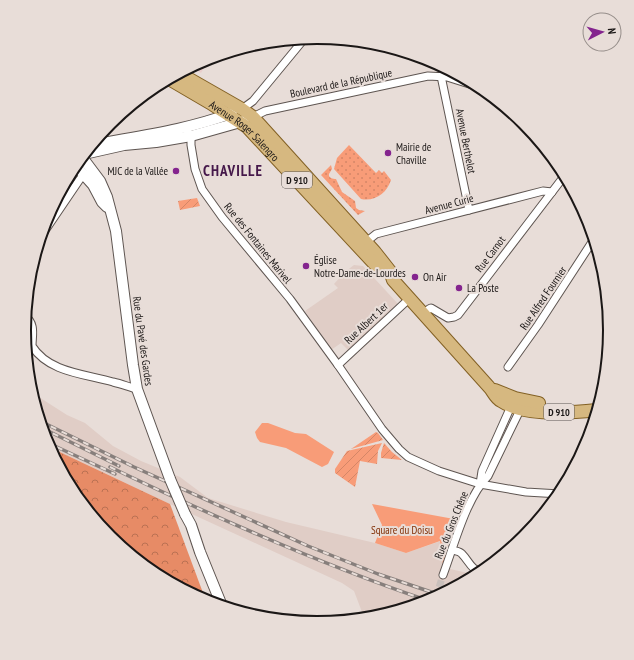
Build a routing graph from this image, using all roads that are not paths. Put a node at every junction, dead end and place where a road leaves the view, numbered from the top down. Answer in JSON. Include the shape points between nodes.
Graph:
{"nodes":[{"id":1,"x":299,"y":45,"type":"edge"},
{"id":2,"x":185,"y":76,"type":"edge"},
{"id":3,"x":441,"y":76,"type":"junction"},
{"id":4,"x":458,"y":81,"type":"edge"},
{"id":5,"x":174,"y":82,"type":"edge"},
{"id":6,"x":242,"y":109,"type":"junction"},
{"id":7,"x":228,"y":115,"type":"junction"},
{"id":8,"x":253,"y":117,"type":"junction"},
{"id":9,"x":240,"y":122,"type":"junction"},
{"id":10,"x":180,"y":128,"type":"junction"},
{"id":11,"x":191,"y":136,"type":"junction"},
{"id":12,"x":100,"y":143,"type":"edge"},
{"id":13,"x":93,"y":152,"type":"edge"},
{"id":14,"x":85,"y":163,"type":"edge"},
{"id":15,"x":81,"y":169,"type":"edge"},
{"id":16,"x":89,"y":174,"type":"junction"},
{"id":17,"x":561,"y":180,"type":"edge"},
{"id":18,"x":552,"y":192,"type":"junction"},
{"id":19,"x":468,"y":210,"type":"junction"},
{"id":20,"x":55,"y":216,"type":"edge"},
{"id":21,"x":590,"y":246,"type":"edge"},
{"id":22,"x":365,"y":247,"type":"junction"},
{"id":23,"x":410,"y":298,"type":"junction"},
{"id":24,"x":424,"y":313,"type":"junction"},
{"id":25,"x":31,"y":324,"type":"edge"},
{"id":26,"x":338,"y":365,"type":"junction"},
{"id":27,"x":508,"y":367,"type":"dead end"},
{"id":28,"x":137,"y":389,"type":"junction"},
{"id":29,"x":518,"y":403,"type":"junction"},
{"id":30,"x":591,"y":410,"type":"edge"},
{"id":31,"x":480,"y":484,"type":"junction"},
{"id":32,"x":552,"y":494,"type":"edge"},
{"id":33,"x":185,"y":514,"type":"junction"},
{"id":34,"x":452,"y":550,"type":"junction"},
{"id":35,"x":475,"y":569,"type":"edge"},
{"id":36,"x":443,"y":575,"type":"tunnel mouth"},
{"id":37,"x":210,"y":595,"type":"edge"},
{"id":38,"x":219,"y":599,"type":"edge"}],
"edges":[{"from":1,"to":6,"type":"street","via":[[253,101]]},
{"from":2,"to":6,"type":"main road","name":"Avenue Roger Salengro","number":"D 910"},
{"from":3,"to":4,"type":"street","name":"Boulevard de la République"},
{"from":3,"to":8,"type":"street","name":"Boulevard de la République","via":[[428,76],[265,111]]},
{"from":3,"to":19,"type":"street","name":"Avenue Berthelot"},
{"from":5,"to":7,"type":"main road","name":"Avenue Roger Salengro","number":"D 910"},
{"from":6,"to":7,"type":"main road"},
{"from":6,"to":8,"type":"main road","name":"Avenue Roger Salengro","number":"D 910"},
{"from":7,"to":9,"type":"main road","name":"Avenue Roger Salengro","number":"D 910"},
{"from":7,"to":10,"type":"main road"},
{"from":8,"to":9,"type":"main road"},
{"from":8,"to":22,"type":"main road","name":"Avenue Roger Salengro","number":"D 910"},
{"from":9,"to":11,"type":"main road"},
{"from":9,"to":22,"type":"main road","name":"Avenue Roger Salengro","number":"D 910"},
{"from":10,"to":11,"type":"street"},
{"from":10,"to":12,"type":"main road"},
{"from":11,"to":13,"type":"main road"},
{"from":11,"to":26,"type":"street","name":"Rue des Fontaines Marivel","via":[[195,169],[202,189],[290,299]]},
{"from":14,"to":16,"type":"main road","name":"Rue du Pavé des Gardes"},
{"from":15,"to":16,"type":"main road","name":"Rue du Pavé des Gardes"},
{"from":16,"to":20,"type":"street","via":[[80,179]]},
{"from":16,"to":28,"type":"main road","name":"Rue du Pavé des Gardes","via":[[100,181],[116,231]]},
{"from":17,"to":18,"type":"street","name":"Rue Carnot"},
{"from":18,"to":19,"type":"street","name":"Avenue Curie","via":[[543,191]]},
{"from":18,"to":24,"type":"street","name":"Rue Carnot","via":[[458,315],[448,318],[431,308]]},
{"from":19,"to":22,"type":"street","name":"Avenue Curie","via":[[376,234]]},
{"from":21,"to":27,"type":"street","name":"Rue Alfred Fournier"},
{"from":22,"to":23,"type":"main road","name":"Avenue Roger Salengro","number":"D 910","via":[[386,277],[393,280]]},
{"from":23,"to":24,"type":"main road","name":"Avenue Roger Salengro","number":"D 910"},
{"from":23,"to":26,"type":"street","name":"Rue Albert 1er"},
{"from":24,"to":29,"type":"main road","name":"Avenue Roger Salengro","number":"D 910","via":[[497,398]]},
{"from":25,"to":28,"type":"street","via":[[32,346],[49,362],[66,370]]},
{"from":26,"to":31,"type":"street","name":"Rue des Fontaines Marivel","via":[[382,429],[408,457],[438,471]]},
{"from":28,"to":33,"type":"main road","name":"Rue du Pavé des Gardes","bridge":true},
{"from":29,"to":30,"type":"main road","name":"Avenue Roger Salengro","number":"D 910"},
{"from":29,"to":31,"type":"street","name":"Rue du Gros Chêne","via":[[482,471]]},
{"from":31,"to":32,"type":"street","name":"Rue des Fontaines Marivel"},
{"from":31,"to":34,"type":"street","name":"Rue du Gros Chêne"},
{"from":33,"to":37,"type":"main road","name":"Rue du Pavé des Gardes","via":[[194,553]]},
{"from":33,"to":38,"type":"main road","name":"Rue du Pavé des Gardes"},
{"from":34,"to":35,"type":"street","via":[[461,552]]},
{"from":34,"to":36,"type":"street","name":"Rue du Gros Chêne"}]}
